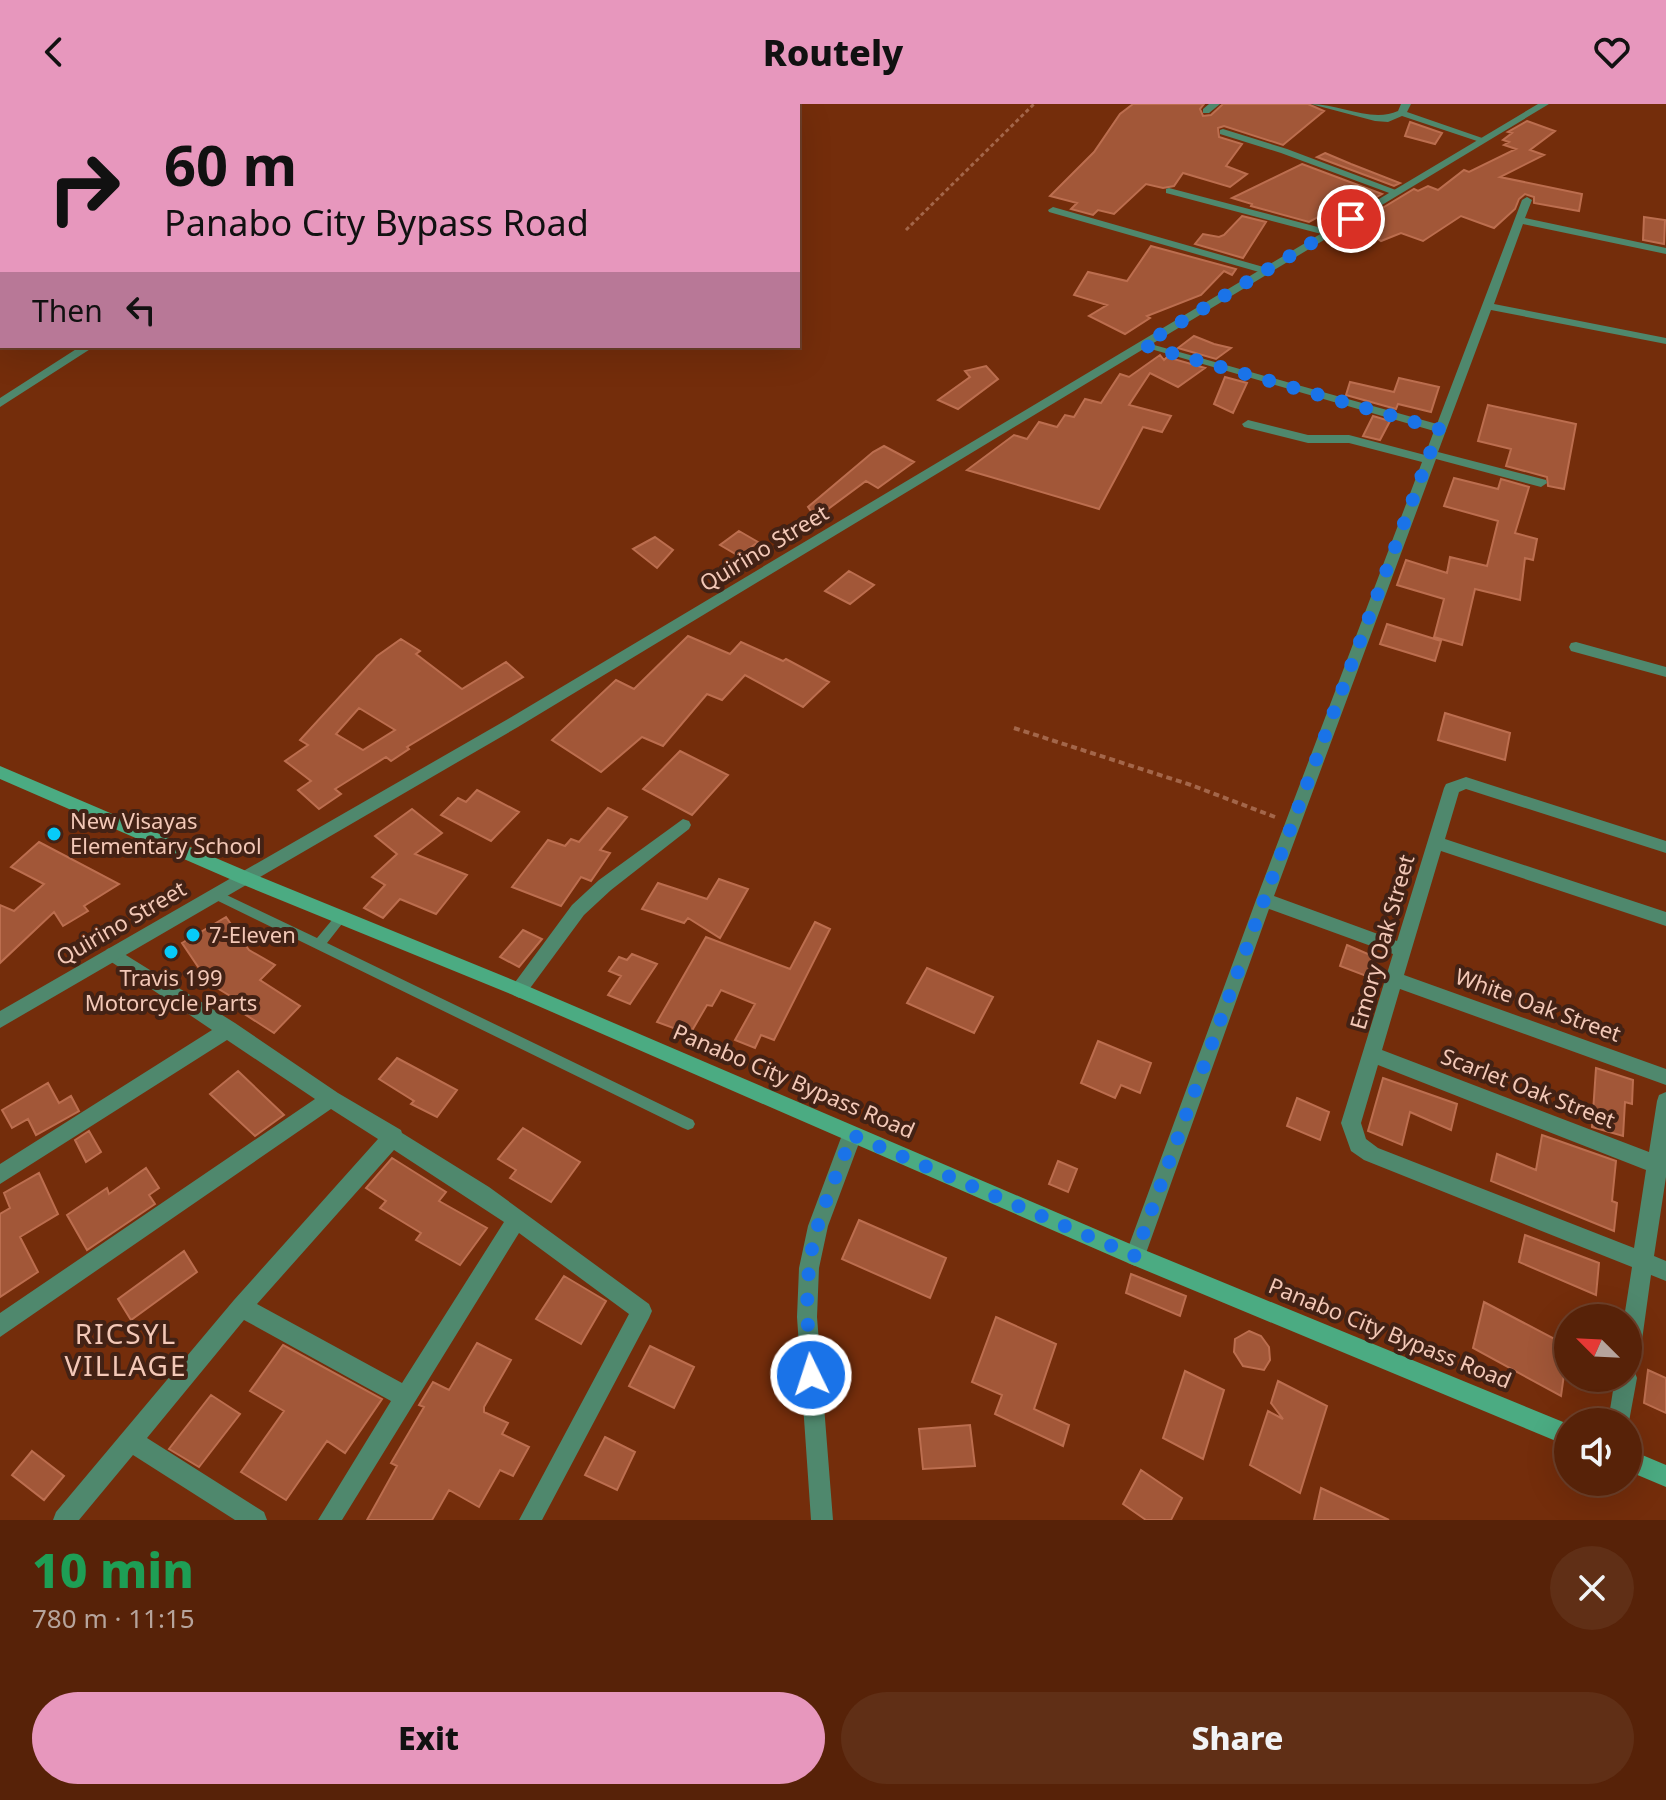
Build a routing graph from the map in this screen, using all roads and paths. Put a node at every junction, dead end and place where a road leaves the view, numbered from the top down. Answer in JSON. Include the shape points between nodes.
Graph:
{"nodes":[{"id":1,"x":1034,"y":104,"type":"edge"},
{"id":2,"x":1215,"y":104,"type":"edge"},
{"id":3,"x":1316,"y":104,"type":"edge"},
{"id":4,"x":1544,"y":104,"type":"edge"},
{"id":5,"x":1404,"y":108,"type":"edge"},
{"id":6,"x":1206,"y":111,"type":"dead end"},
{"id":7,"x":1223,"y":132,"type":"dead end"},
{"id":8,"x":1483,"y":140,"type":"junction"},
{"id":9,"x":1169,"y":191,"type":"dead end"},
{"id":10,"x":1396,"y":192,"type":"junction"},
{"id":11,"x":1527,"y":200,"type":"dead end"},
{"id":12,"x":1053,"y":210,"type":"dead end"},
{"id":13,"x":1520,"y":220,"type":"junction"},
{"id":14,"x":906,"y":230,"type":"dead end"},
{"id":15,"x":1329,"y":233,"type":"junction"},
{"id":16,"x":1666,"y":251,"type":"edge"},
{"id":17,"x":1263,"y":270,"type":"junction"},
{"id":18,"x":1488,"y":306,"type":"junction"},
{"id":19,"x":1666,"y":341,"type":"edge"},
{"id":20,"x":1143,"y":345,"type":"junction"},
{"id":21,"x":86,"y":348,"type":"edge"},
{"id":22,"x":0,"y":403,"type":"edge"},
{"id":23,"x":1248,"y":424,"type":"dead end"},
{"id":24,"x":1439,"y":429,"type":"junction"},
{"id":25,"x":1429,"y":457,"type":"junction"},
{"id":26,"x":1541,"y":483,"type":"dead end"},
{"id":27,"x":1576,"y":647,"type":"dead end"},
{"id":28,"x":1666,"y":672,"type":"edge"},
{"id":29,"x":1014,"y":728,"type":"dead end"},
{"id":30,"x":0,"y":772,"type":"edge"},
{"id":31,"x":1292,"y":823,"type":"junction"},
{"id":32,"x":683,"y":825,"type":"dead end"},
{"id":33,"x":1434,"y":842,"type":"junction"},
{"id":34,"x":1666,"y":847,"type":"edge"},
{"id":35,"x":245,"y":878,"type":"junction"},
{"id":36,"x":214,"y":894,"type":"junction"},
{"id":37,"x":1264,"y":900,"type":"junction"},
{"id":38,"x":341,"y":917,"type":"junction"},
{"id":39,"x":1666,"y":919,"type":"edge"},
{"id":40,"x":319,"y":945,"type":"junction"},
{"id":41,"x":1402,"y":950,"type":"junction"},
{"id":42,"x":113,"y":954,"type":"junction"},
{"id":43,"x":1394,"y":979,"type":"junction"},
{"id":44,"x":519,"y":990,"type":"junction"},
{"id":45,"x":0,"y":1020,"type":"edge"},
{"id":46,"x":229,"y":1029,"type":"junction"},
{"id":47,"x":1372,"y":1054,"type":"junction"},
{"id":48,"x":1666,"y":1077,"type":"edge"},
{"id":49,"x":331,"y":1099,"type":"junction"},
{"id":50,"x":1666,"y":1101,"type":"edge"},
{"id":51,"x":688,"y":1124,"type":"dead end"},
{"id":52,"x":852,"y":1135,"type":"junction"},
{"id":53,"x":394,"y":1136,"type":"junction"},
{"id":54,"x":1662,"y":1166,"type":"edge"},
{"id":55,"x":0,"y":1175,"type":"edge"},
{"id":56,"x":516,"y":1220,"type":"junction"},
{"id":57,"x":1135,"y":1256,"type":"junction"},
{"id":58,"x":1642,"y":1262,"type":"junction"},
{"id":59,"x":1666,"y":1271,"type":"edge"},
{"id":60,"x":1636,"y":1304,"type":"edge"},
{"id":61,"x":241,"y":1307,"type":"junction"},
{"id":62,"x":0,"y":1326,"type":"edge"},
{"id":63,"x":406,"y":1397,"type":"junction"},
{"id":64,"x":1554,"y":1429,"type":"edge"},
{"id":65,"x":130,"y":1440,"type":"junction"},
{"id":66,"x":1642,"y":1466,"type":"edge"},
{"id":67,"x":1666,"y":1476,"type":"edge"},
{"id":68,"x":64,"y":1520,"type":"edge"},
{"id":69,"x":256,"y":1520,"type":"edge"},
{"id":70,"x":329,"y":1520,"type":"edge"},
{"id":71,"x":530,"y":1520,"type":"edge"},
{"id":72,"x":822,"y":1520,"type":"edge"}],
"edges":[{"from":1,"to":14,"type":"path"},
{"from":2,"to":6,"type":"street"},
{"from":3,"to":5,"type":"street","via":[[1388,119]]},
{"from":4,"to":8,"type":"street","name":"Quirino Street"},
{"from":5,"to":8,"type":"street"},
{"from":7,"to":10,"type":"street"},
{"from":8,"to":10,"type":"street","name":"Quirino Street"},
{"from":9,"to":15,"type":"street"},
{"from":10,"to":15,"type":"street","name":"Quirino Street"},
{"from":11,"to":13,"type":"street"},
{"from":12,"to":17,"type":"street"},
{"from":13,"to":16,"type":"street"},
{"from":13,"to":18,"type":"street"},
{"from":15,"to":17,"type":"street","name":"Quirino Street"},
{"from":17,"to":20,"type":"street","name":"Quirino Street"},
{"from":18,"to":19,"type":"street"},
{"from":18,"to":24,"type":"street"},
{"from":20,"to":24,"type":"street"},
{"from":20,"to":35,"type":"street","name":"Quirino Street"},
{"from":21,"to":22,"type":"street"},
{"from":23,"to":25,"type":"street","via":[[1298,438],[1349,439]]},
{"from":24,"to":25,"type":"street"},
{"from":25,"to":26,"type":"street"},
{"from":25,"to":31,"type":"street"},
{"from":27,"to":28,"type":"street"},
{"from":29,"to":31,"type":"path"},
{"from":30,"to":35,"type":"main road","name":"Panabo City Bypass Road"},
{"from":31,"to":37,"type":"street"},
{"from":32,"to":44,"type":"street","via":[[578,910]]},
{"from":33,"to":34,"type":"street","name":"Emory Oak Street","via":[[1449,793],[1466,783]]},
{"from":33,"to":39,"type":"street"},
{"from":33,"to":41,"type":"street","name":"Emory Oak Street"},
{"from":35,"to":36,"type":"street","name":"Quirino Street"},
{"from":35,"to":38,"type":"main road","name":"Panabo City Bypass Road"},
{"from":36,"to":40,"type":"lane"},
{"from":36,"to":42,"type":"street","name":"Quirino Street"},
{"from":37,"to":41,"type":"street"},
{"from":37,"to":57,"type":"street"},
{"from":38,"to":40,"type":"lane"},
{"from":38,"to":44,"type":"main road","name":"Panabo City Bypass Road"},
{"from":40,"to":51,"type":"lane"},
{"from":41,"to":43,"type":"street","name":"Emory Oak Street"},
{"from":42,"to":45,"type":"street","name":"Quirino Street"},
{"from":42,"to":46,"type":"street"},
{"from":43,"to":47,"type":"street","name":"Emory Oak Street"},
{"from":43,"to":48,"type":"street","name":"White Oak Street"},
{"from":44,"to":52,"type":"main road","name":"Panabo City Bypass Road"},
{"from":46,"to":49,"type":"street"},
{"from":46,"to":55,"type":"street"},
{"from":47,"to":54,"type":"street","name":"Scarlet Oak Street"},
{"from":47,"to":58,"type":"street","name":"Emory Oak Street","via":[[1351,1123],[1358,1145]]},
{"from":49,"to":53,"type":"street"},
{"from":49,"to":62,"type":"street"},
{"from":50,"to":54,"type":"street"},
{"from":52,"to":57,"type":"main road","name":"Panabo City Bypass Road"},
{"from":52,"to":72,"type":"street","via":[[818,1226],[809,1268],[807,1317]]},
{"from":53,"to":56,"type":"street"},
{"from":53,"to":61,"type":"street"},
{"from":54,"to":58,"type":"street"},
{"from":56,"to":63,"type":"street"},
{"from":56,"to":71,"type":"street","via":[[642,1311]]},
{"from":57,"to":64,"type":"main road","name":"Panabo City Bypass Road"},
{"from":58,"to":59,"type":"street"},
{"from":58,"to":60,"type":"street"},
{"from":61,"to":63,"type":"street"},
{"from":61,"to":65,"type":"street"},
{"from":63,"to":70,"type":"street"},
{"from":65,"to":68,"type":"street"},
{"from":65,"to":69,"type":"street"},
{"from":66,"to":67,"type":"main road"}]}
